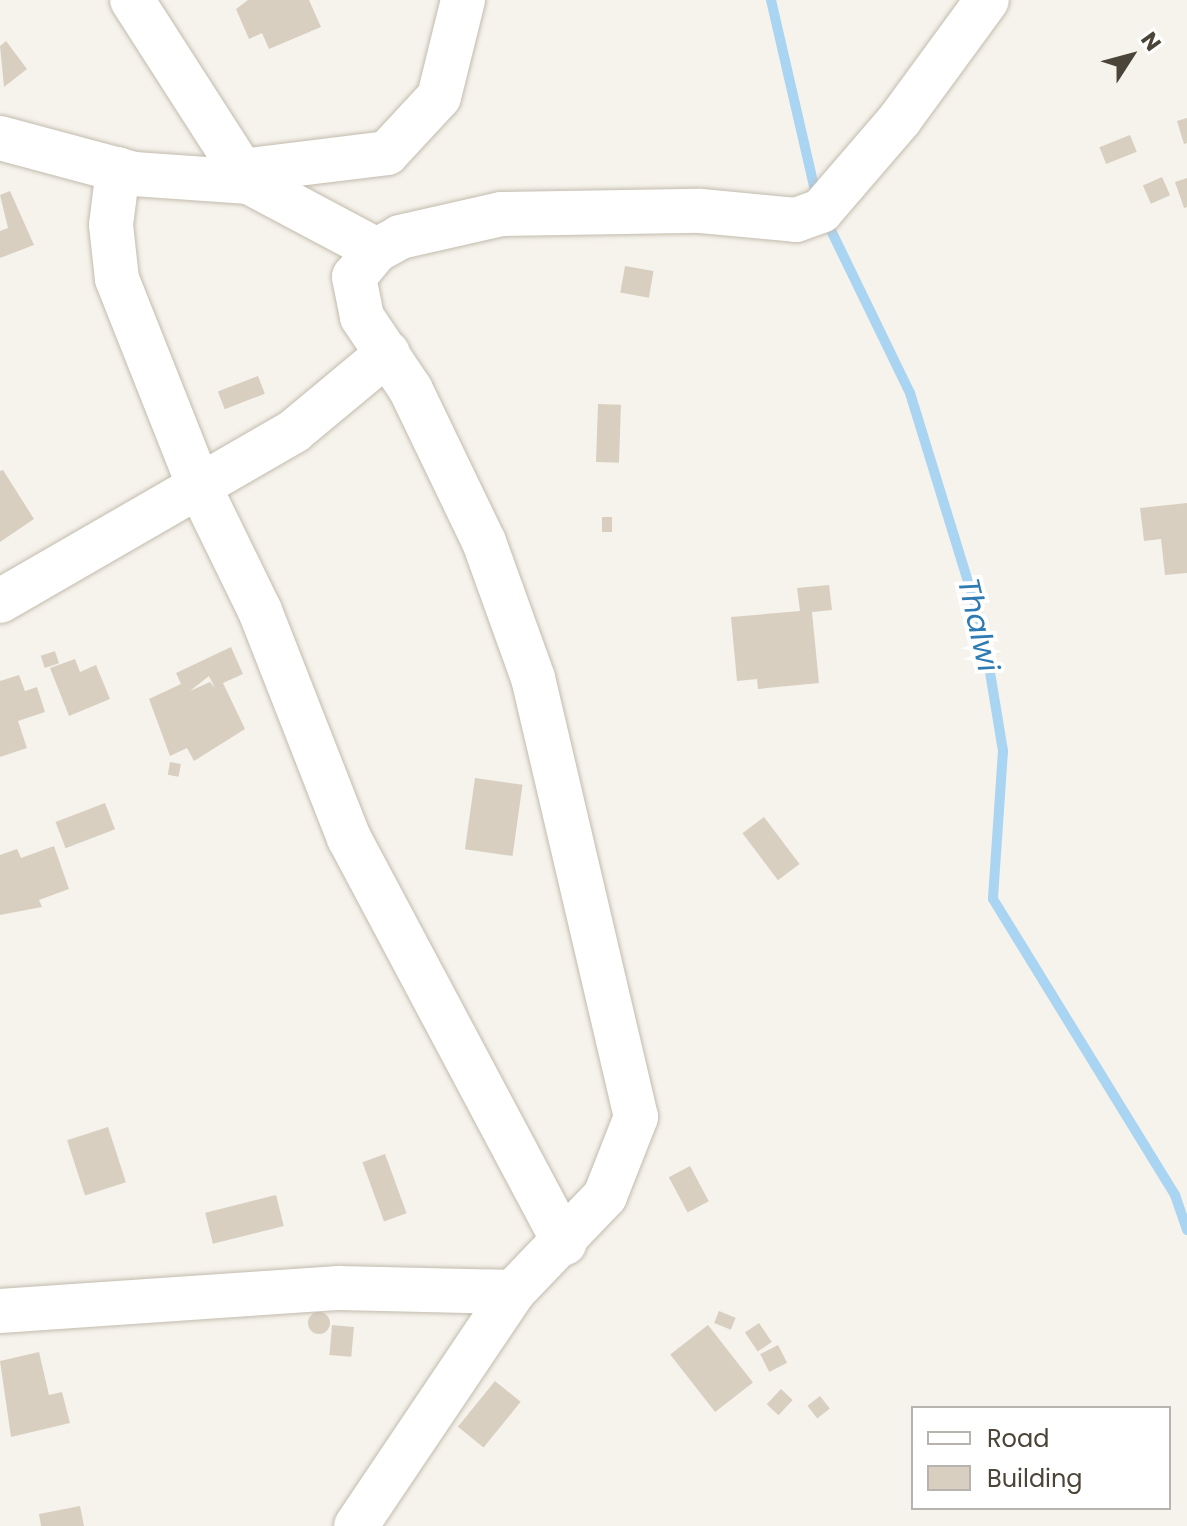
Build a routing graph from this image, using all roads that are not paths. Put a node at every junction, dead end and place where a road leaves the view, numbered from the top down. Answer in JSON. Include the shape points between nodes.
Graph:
{"nodes":[{"id":1,"x":132,"y":0,"type":"edge"},
{"id":2,"x":463,"y":0,"type":"edge"},
{"id":3,"x":987,"y":0,"type":"edge"},
{"id":4,"x":0,"y":138,"type":"edge"},
{"id":5,"x":118,"y":169,"type":"junction"},
{"id":6,"x":245,"y":176,"type":"junction"},
{"id":7,"x":377,"y":250,"type":"junction"},
{"id":8,"x":388,"y":353,"type":"junction"},
{"id":9,"x":199,"y":486,"type":"junction"},
{"id":10,"x":0,"y":601,"type":"edge"},
{"id":11,"x":564,"y":1243,"type":"junction"},
{"id":12,"x":513,"y":1292,"type":"junction"},
{"id":13,"x":0,"y":1311,"type":"edge"},
{"id":14,"x":356,"y":1526,"type":"edge"}],
"edges":[{"from":1,"to":6,"type":"street"},
{"from":2,"to":6,"type":"street","via":[[439,97],[387,153]]},
{"from":3,"to":7,"type":"street","via":[[900,119],[821,211],[796,220],[701,211],[501,214],[433,225]]},
{"from":4,"to":5,"type":"street"},
{"from":5,"to":6,"type":"street"},
{"from":5,"to":9,"type":"street","via":[[111,225],[117,279]]},
{"from":6,"to":7,"type":"street"},
{"from":7,"to":8,"type":"street","via":[[354,277],[353,298]]},
{"from":8,"to":9,"type":"street","via":[[294,431]]},
{"from":8,"to":11,"type":"street","via":[[484,542],[533,678],[631,1076],[636,1117],[622,1166]]},
{"from":9,"to":10,"type":"street"},
{"from":9,"to":11,"type":"street","via":[[260,611],[349,838]]},
{"from":11,"to":12,"type":"street"},
{"from":12,"to":13,"type":"street","via":[[339,1288]]},
{"from":12,"to":14,"type":"street"}]}
